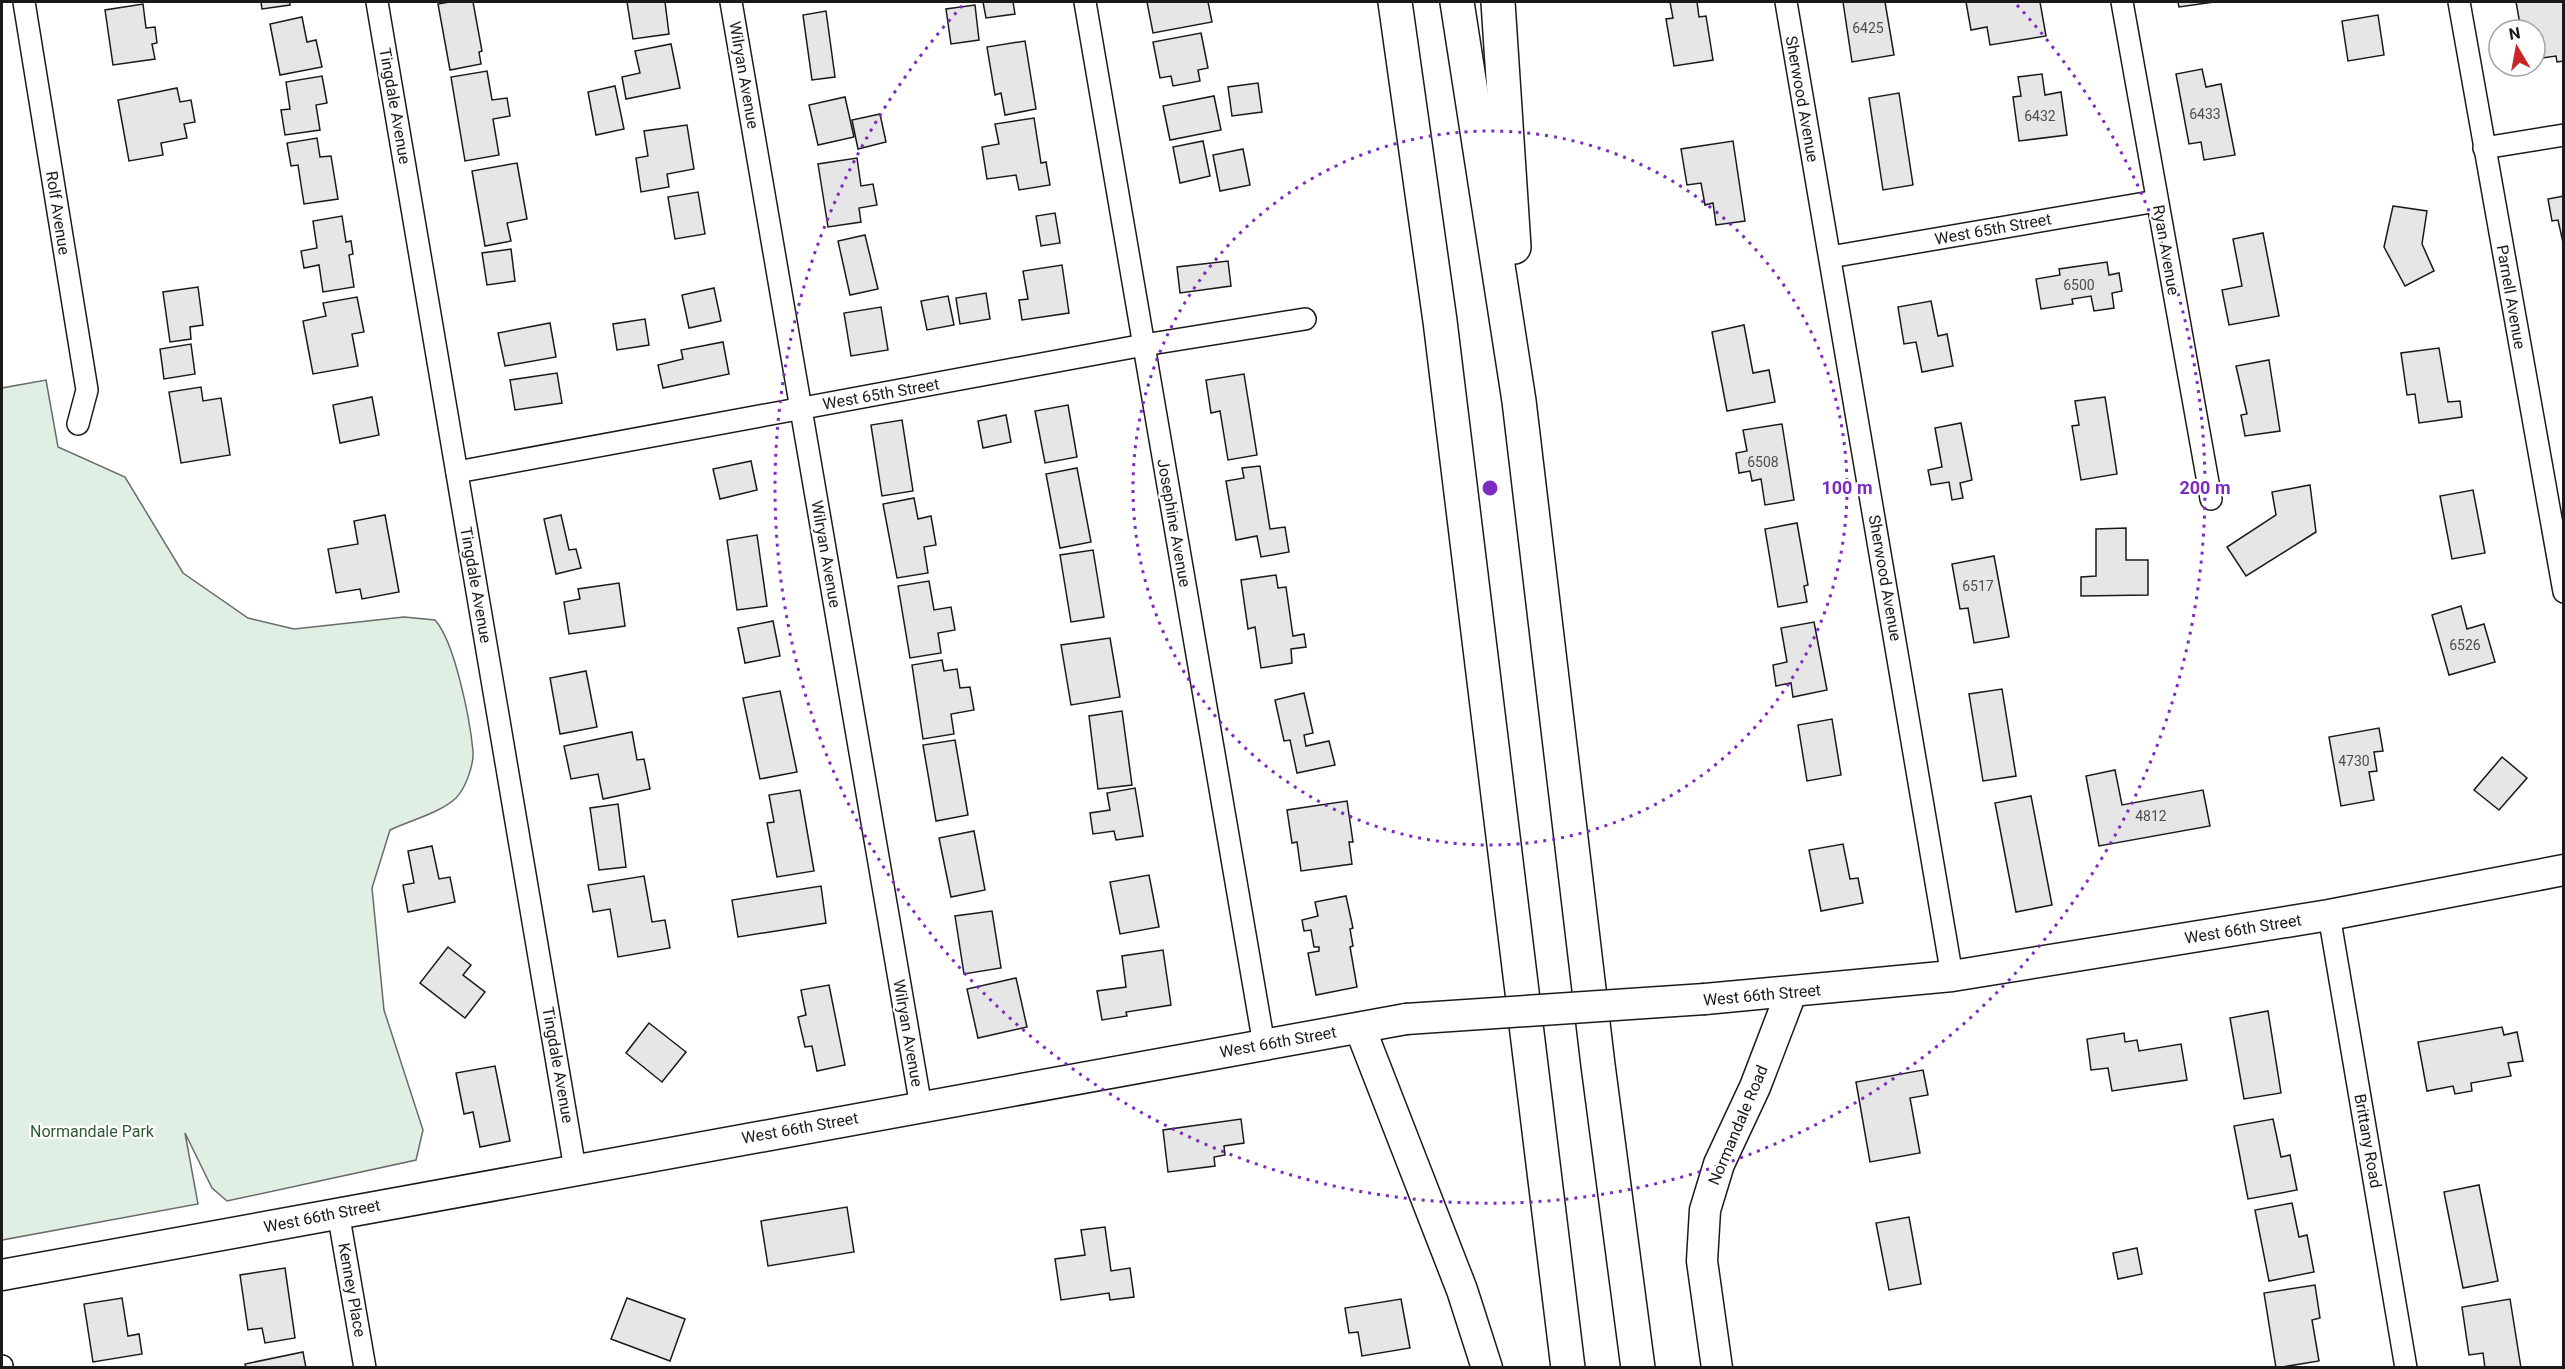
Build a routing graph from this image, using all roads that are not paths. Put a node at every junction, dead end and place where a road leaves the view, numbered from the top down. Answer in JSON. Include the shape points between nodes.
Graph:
{"nodes":[{"id":1,"x":24,"y":2,"type":"edge"},
{"id":2,"x":377,"y":2,"type":"edge"},
{"id":3,"x":731,"y":2,"type":"edge"},
{"id":4,"x":1085,"y":2,"type":"edge"},
{"id":5,"x":1395,"y":2,"type":"edge"},
{"id":6,"x":1456,"y":2,"type":"edge"},
{"id":7,"x":1498,"y":2,"type":"edge"},
{"id":8,"x":1786,"y":2,"type":"edge"},
{"id":9,"x":2122,"y":2,"type":"edge"},
{"id":10,"x":2459,"y":2,"type":"edge"},
{"id":11,"x":2564,"y":135,"type":"edge"},
{"id":12,"x":2484,"y":148,"type":"junction"},
{"id":13,"x":2157,"y":201,"type":"junction"},
{"id":14,"x":1830,"y":257,"type":"junction"},
{"id":15,"x":1305,"y":319,"type":"dead end"},
{"id":16,"x":1144,"y":345,"type":"junction"},
{"id":17,"x":1519,"y":401,"type":"junction"},
{"id":18,"x":801,"y":409,"type":"junction"},
{"id":19,"x":78,"y":424,"type":"dead end"},
{"id":20,"x":457,"y":472,"type":"junction"},
{"id":21,"x":2211,"y":499,"type":"dead end"},
{"id":22,"x":2564,"y":592,"type":"edge"},
{"id":23,"x":2564,"y":870,"type":"edge"},
{"id":24,"x":2329,"y":915,"type":"junction"},
{"id":25,"x":1952,"y":976,"type":"junction"},
{"id":26,"x":1791,"y":993,"type":"junction"},
{"id":27,"x":1360,"y":1028,"type":"junction"},
{"id":28,"x":1264,"y":1044,"type":"junction"},
{"id":29,"x":921,"y":1107,"type":"junction"},
{"id":30,"x":575,"y":1169,"type":"junction"},
{"id":31,"x":338,"y":1212,"type":"junction"},
{"id":32,"x":2,"y":1275,"type":"edge"},
{"id":33,"x":365,"y":1368,"type":"edge"},
{"id":34,"x":1487,"y":1368,"type":"edge"},
{"id":35,"x":1568,"y":1368,"type":"edge"},
{"id":36,"x":1638,"y":1368,"type":"edge"},
{"id":37,"x":1717,"y":1368,"type":"edge"},
{"id":38,"x":2406,"y":1368,"type":"edge"}],
"edges":[{"from":1,"to":19,"type":"street","name":"Rolf Avenue","via":[[87,390]]},
{"from":2,"to":20,"type":"street","name":"Tingdale Avenue"},
{"from":3,"to":18,"type":"street","name":"Wilryan Avenue"},
{"from":4,"to":16,"type":"street","name":"Josephine Avenue"},
{"from":5,"to":35,"type":"highway","via":[[1440,321]]},
{"from":6,"to":17,"type":"highway"},
{"from":7,"to":17,"type":"highway","via":[[1512,202]]},
{"from":8,"to":14,"type":"street","name":"Sherwood Avenue"},
{"from":9,"to":13,"type":"street","name":"Ryan Avenue"},
{"from":10,"to":12,"type":"street","name":"Parnell Avenue"},
{"from":11,"to":12,"type":"street"},
{"from":12,"to":22,"type":"street","name":"Parnell Avenue"},
{"from":13,"to":14,"type":"street","name":"West 65th Street"},
{"from":13,"to":21,"type":"street","name":"Ryan Avenue"},
{"from":14,"to":25,"type":"street","name":"Sherwood Avenue"},
{"from":15,"to":16,"type":"street","name":"West 65th Street"},
{"from":16,"to":18,"type":"street","name":"West 65th Street"},
{"from":16,"to":28,"type":"street","name":"Josephine Avenue"},
{"from":17,"to":36,"type":"highway"},
{"from":18,"to":20,"type":"street","name":"West 65th Street"},
{"from":18,"to":29,"type":"street","name":"Wilryan Avenue"},
{"from":20,"to":30,"type":"street","name":"Tingdale Avenue"},
{"from":23,"to":24,"type":"street","name":"West 66th Street"},
{"from":24,"to":25,"type":"street","name":"West 66th Street"},
{"from":24,"to":38,"type":"street","name":"Brittany Road"},
{"from":25,"to":26,"type":"street","name":"West 66th Street"},
{"from":26,"to":27,"type":"street","name":"West 66th Street","bridge":true,"via":[[1406,1019]]},
{"from":26,"to":37,"type":"street","name":"Normandale Road","via":[[1755,1088],[1719,1164],[1705,1210],[1702,1261]]},
{"from":27,"to":28,"type":"street","name":"West 66th Street"},
{"from":27,"to":34,"type":"street","via":[[1462,1290]]},
{"from":28,"to":29,"type":"street","name":"West 66th Street"},
{"from":29,"to":30,"type":"street","name":"West 66th Street"},
{"from":30,"to":31,"type":"street","name":"West 66th Street"},
{"from":31,"to":32,"type":"street","name":"West 66th Street"},
{"from":31,"to":33,"type":"street","name":"Kenney Place"}]}
